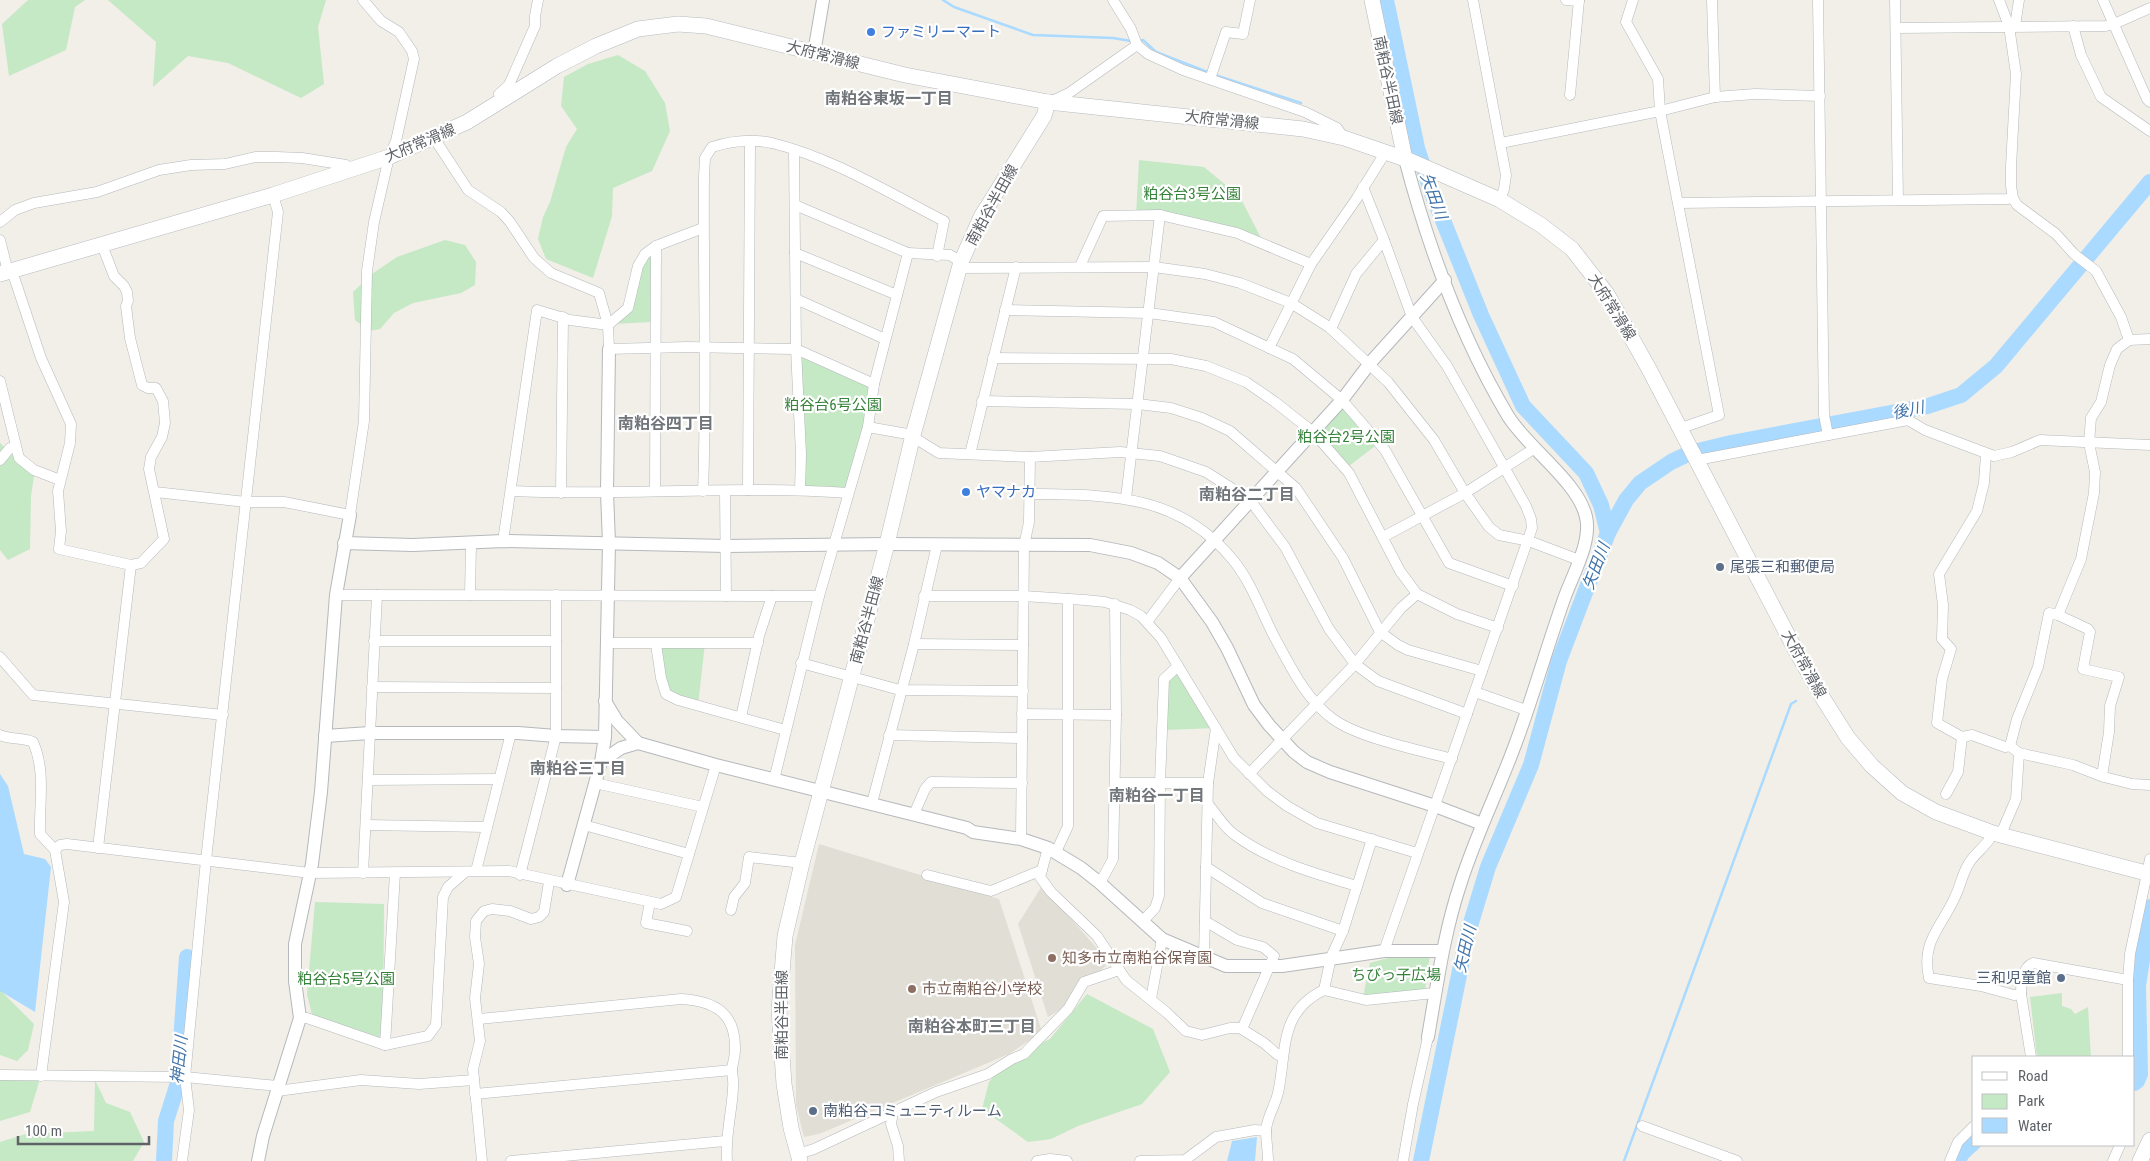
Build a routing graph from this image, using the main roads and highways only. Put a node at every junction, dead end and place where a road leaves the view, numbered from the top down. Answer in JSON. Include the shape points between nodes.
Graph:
{"nodes":[{"id":1,"x":1372,"y":0,"type":"edge"},
{"id":2,"x":1048,"y":102,"type":"junction"},
{"id":3,"x":1408,"y":160,"type":"junction"},
{"id":4,"x":6,"y":273,"type":"edge"},
{"id":5,"x":2149,"y":869,"type":"edge"},
{"id":6,"x":2150,"y":1140,"type":"edge"},
{"id":7,"x":799,"y":1158,"type":"edge"},
{"id":8,"x":2140,"y":1161,"type":"edge"}],
"edges":[{"from":1,"to":3,"type":"main road","name":"南粕谷半田線"},
{"from":2,"to":3,"type":"main road","name":"大府常滑線","via":[[1303,128]]},
{"from":2,"to":4,"type":"main road","name":"大府常滑線","via":[[905,75],[706,26],[678,24],[638,29],[558,66],[467,122],[389,157],[273,195]]},
{"from":2,"to":7,"type":"main road","name":"南粕谷半田線","via":[[1044,116],[981,217],[960,265],[802,863],[786,936],[779,1010],[784,1084]]},
{"from":3,"to":5,"type":"main road","name":"大府常滑線","via":[[1500,200],[1542,224],[1572,250],[1607,294],[1682,428],[1795,649],[1848,738],[1872,766],[1902,793],[1936,812],[1997,833]]},
{"from":6,"to":8,"type":"main road"}]}
